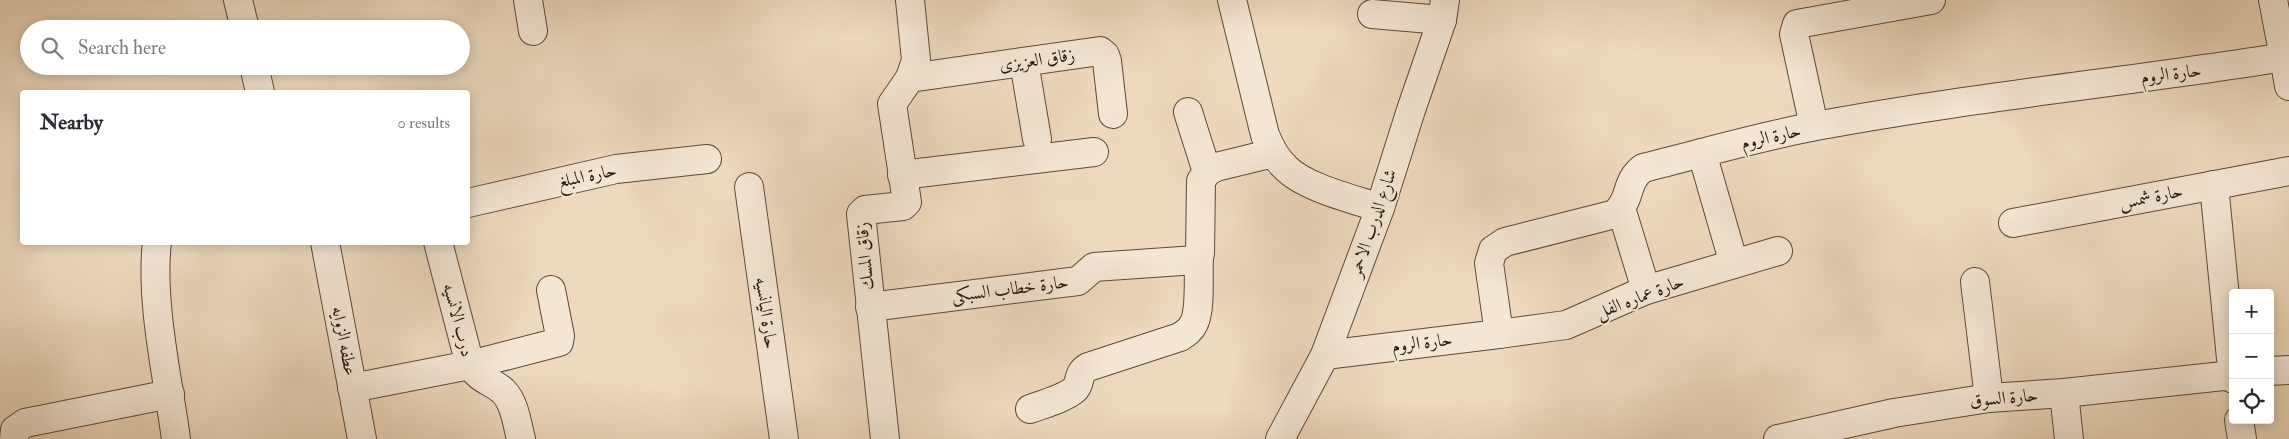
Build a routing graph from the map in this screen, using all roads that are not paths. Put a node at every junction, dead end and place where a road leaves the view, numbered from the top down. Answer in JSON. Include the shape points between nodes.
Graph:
{"nodes":[{"id":1,"x":238,"y":0,"type":"edge"},
{"id":2,"x":528,"y":0,"type":"edge"},
{"id":3,"x":910,"y":0,"type":"edge"},
{"id":4,"x":1232,"y":0,"type":"edge"},
{"id":5,"x":1931,"y":0,"type":"edge"},
{"id":6,"x":2273,"y":0,"type":"edge"},
{"id":7,"x":1444,"y":10,"type":"edge"},
{"id":8,"x":1372,"y":14,"type":"dead end"},
{"id":9,"x":243,"y":20,"type":"edge"},
{"id":10,"x":534,"y":31,"type":"dead end"},
{"id":11,"x":2284,"y":57,"type":"junction"},
{"id":12,"x":1024,"y":62,"type":"junction"},
{"id":13,"x":256,"y":75,"type":"edge"},
{"id":14,"x":910,"y":78,"type":"junction"},
{"id":15,"x":2289,"y":86,"type":"edge"},
{"id":16,"x":260,"y":90,"type":"edge"},
{"id":17,"x":1188,"y":112,"type":"dead end"},
{"id":18,"x":1113,"y":114,"type":"dead end"},
{"id":19,"x":1814,"y":126,"type":"junction"},
{"id":20,"x":1036,"y":140,"type":"dead end"},
{"id":21,"x":1094,"y":152,"type":"dead end"},
{"id":22,"x":1273,"y":153,"type":"junction"},
{"id":23,"x":1702,"y":153,"type":"junction"},
{"id":24,"x":707,"y":159,"type":"dead end"},
{"id":25,"x":2289,"y":171,"type":"edge"},
{"id":26,"x":1207,"y":172,"type":"junction"},
{"id":27,"x":902,"y":175,"type":"junction"},
{"id":28,"x":2214,"y":185,"type":"junction"},
{"id":29,"x":749,"y":187,"type":"dead end"},
{"id":30,"x":470,"y":203,"type":"edge"},
{"id":31,"x":1380,"y":208,"type":"junction"},
{"id":32,"x":1621,"y":208,"type":"junction"},
{"id":33,"x":2013,"y":223,"type":"dead end"},
{"id":34,"x":157,"y":245,"type":"edge"},
{"id":35,"x":326,"y":245,"type":"edge"},
{"id":36,"x":439,"y":245,"type":"edge"},
{"id":37,"x":1778,"y":251,"type":"dead end"},
{"id":38,"x":1199,"y":258,"type":"junction"},
{"id":39,"x":1734,"y":264,"type":"junction"},
{"id":40,"x":1976,"y":282,"type":"dead end"},
{"id":41,"x":551,"y":290,"type":"dead end"},
{"id":42,"x":1646,"y":290,"type":"junction"},
{"id":43,"x":870,"y":308,"type":"junction"},
{"id":44,"x":1499,"y":334,"type":"junction"},
{"id":45,"x":2229,"y":343,"type":"edge"},
{"id":46,"x":1326,"y":355,"type":"junction"},
{"id":47,"x":470,"y":364,"type":"junction"},
{"id":48,"x":2289,"y":370,"type":"edge"},
{"id":49,"x":2274,"y":372,"type":"edge"},
{"id":50,"x":2229,"y":375,"type":"edge"},
{"id":51,"x":352,"y":388,"type":"junction"},
{"id":52,"x":2064,"y":393,"type":"junction"},
{"id":53,"x":170,"y":394,"type":"junction"},
{"id":54,"x":1989,"y":398,"type":"junction"},
{"id":55,"x":1030,"y":409,"type":"dead end"},
{"id":56,"x":2240,"y":424,"type":"edge"},
{"id":57,"x":10,"y":434,"type":"edge"},
{"id":58,"x":176,"y":439,"type":"edge"},
{"id":59,"x":362,"y":439,"type":"edge"},
{"id":60,"x":521,"y":439,"type":"edge"},
{"id":61,"x":784,"y":439,"type":"edge"},
{"id":62,"x":885,"y":439,"type":"edge"},
{"id":63,"x":1280,"y":439,"type":"edge"},
{"id":64,"x":1778,"y":439,"type":"edge"},
{"id":65,"x":2069,"y":439,"type":"edge"},
{"id":66,"x":2242,"y":439,"type":"edge"}],
"edges":[{"from":1,"to":9,"type":"street"},
{"from":2,"to":10,"type":"street"},
{"from":3,"to":14,"type":"street","name":"زقاق المسك","via":[[916,60]]},
{"from":4,"to":22,"type":"street","via":[[1265,135]]},
{"from":5,"to":19,"type":"street","via":[[1797,24],[1794,34]]},
{"from":6,"to":11,"type":"street"},
{"from":7,"to":8,"type":"street"},
{"from":7,"to":31,"type":"street","name":"شارع الدرب الاحمر"},
{"from":11,"to":15,"type":"street"},
{"from":11,"to":19,"type":"street","name":"حارة الروم","via":[[2035,91]]},
{"from":12,"to":14,"type":"street","name":"زقاق العزيزى"},
{"from":12,"to":18,"type":"street","name":"زقاق العزيزى","via":[[1100,51],[1107,62]]},
{"from":12,"to":20,"type":"street"},
{"from":13,"to":16,"type":"street"},
{"from":14,"to":27,"type":"street","name":"زقاق المسك","via":[[892,104]]},
{"from":17,"to":26,"type":"street"},
{"from":19,"to":23,"type":"street","name":"حارة الروم"},
{"from":21,"to":27,"type":"street"},
{"from":22,"to":26,"type":"street"},
{"from":22,"to":31,"type":"street","via":[[1285,168],[1302,180]]},
{"from":23,"to":32,"type":"street","name":"حارة الروم","via":[[1643,168],[1629,184],[1629,192]]},
{"from":23,"to":39,"type":"street"},
{"from":24,"to":30,"type":"street","name":"حارة المبلغ","via":[[616,169]]},
{"from":25,"to":28,"type":"street","name":"حارة شمس"},
{"from":26,"to":38,"type":"street","via":[[1201,181]]},
{"from":27,"to":43,"type":"street","name":"زقاق المسك","via":[[906,205],[865,210],[861,214]]},
{"from":28,"to":33,"type":"street","name":"حارة شمس"},
{"from":28,"to":45,"type":"street"},
{"from":29,"to":61,"type":"street","name":"حارة اليانسيه"},
{"from":31,"to":46,"type":"street","name":"شارع الدرب الاحمر"},
{"from":32,"to":42,"type":"street"},
{"from":32,"to":44,"type":"street","via":[[1615,214],[1504,242],[1493,250],[1489,263]]},
{"from":34,"to":53,"type":"street","via":[[158,309]]},
{"from":35,"to":51,"type":"street","name":"عطفه الزوايه"},
{"from":36,"to":47,"type":"street","name":"درب الانسيه"},
{"from":37,"to":39,"type":"street","name":"حارة عماره الفل"},
{"from":38,"to":43,"type":"street","name":"حارة خطاب السبكى","via":[[1094,267],[1078,280]]},
{"from":38,"to":55,"type":"street","via":[[1197,310],[1189,331],[1180,338],[1088,367],[1079,375],[1078,386],[1072,391]]},
{"from":39,"to":42,"type":"street","name":"حارة عماره الفل"},
{"from":40,"to":54,"type":"street"},
{"from":41,"to":47,"type":"street","via":[[559,342]]},
{"from":42,"to":44,"type":"street","name":"حارة عماره الفل","via":[[1566,325]]},
{"from":43,"to":62,"type":"street","name":"زقاق المسك"},
{"from":44,"to":46,"type":"street","name":"حارة الروم"},
{"from":46,"to":63,"type":"street","name":"شارع الدرب الاحمر"},
{"from":47,"to":51,"type":"street"},
{"from":47,"to":60,"type":"street","name":"درب الانسيه","via":[[476,374],[503,391],[508,398]]},
{"from":48,"to":49,"type":"street"},
{"from":50,"to":52,"type":"street","name":"حارة السوق"},
{"from":51,"to":59,"type":"street","name":"عطفه الزوايه"},
{"from":52,"to":54,"type":"street","name":"حارة السوق"},
{"from":52,"to":65,"type":"street"},
{"from":53,"to":57,"type":"street","via":[[24,423]]},
{"from":53,"to":58,"type":"street"},
{"from":54,"to":64,"type":"street","name":"حارة السوق","via":[[1894,413]]},
{"from":56,"to":66,"type":"street"}]}
